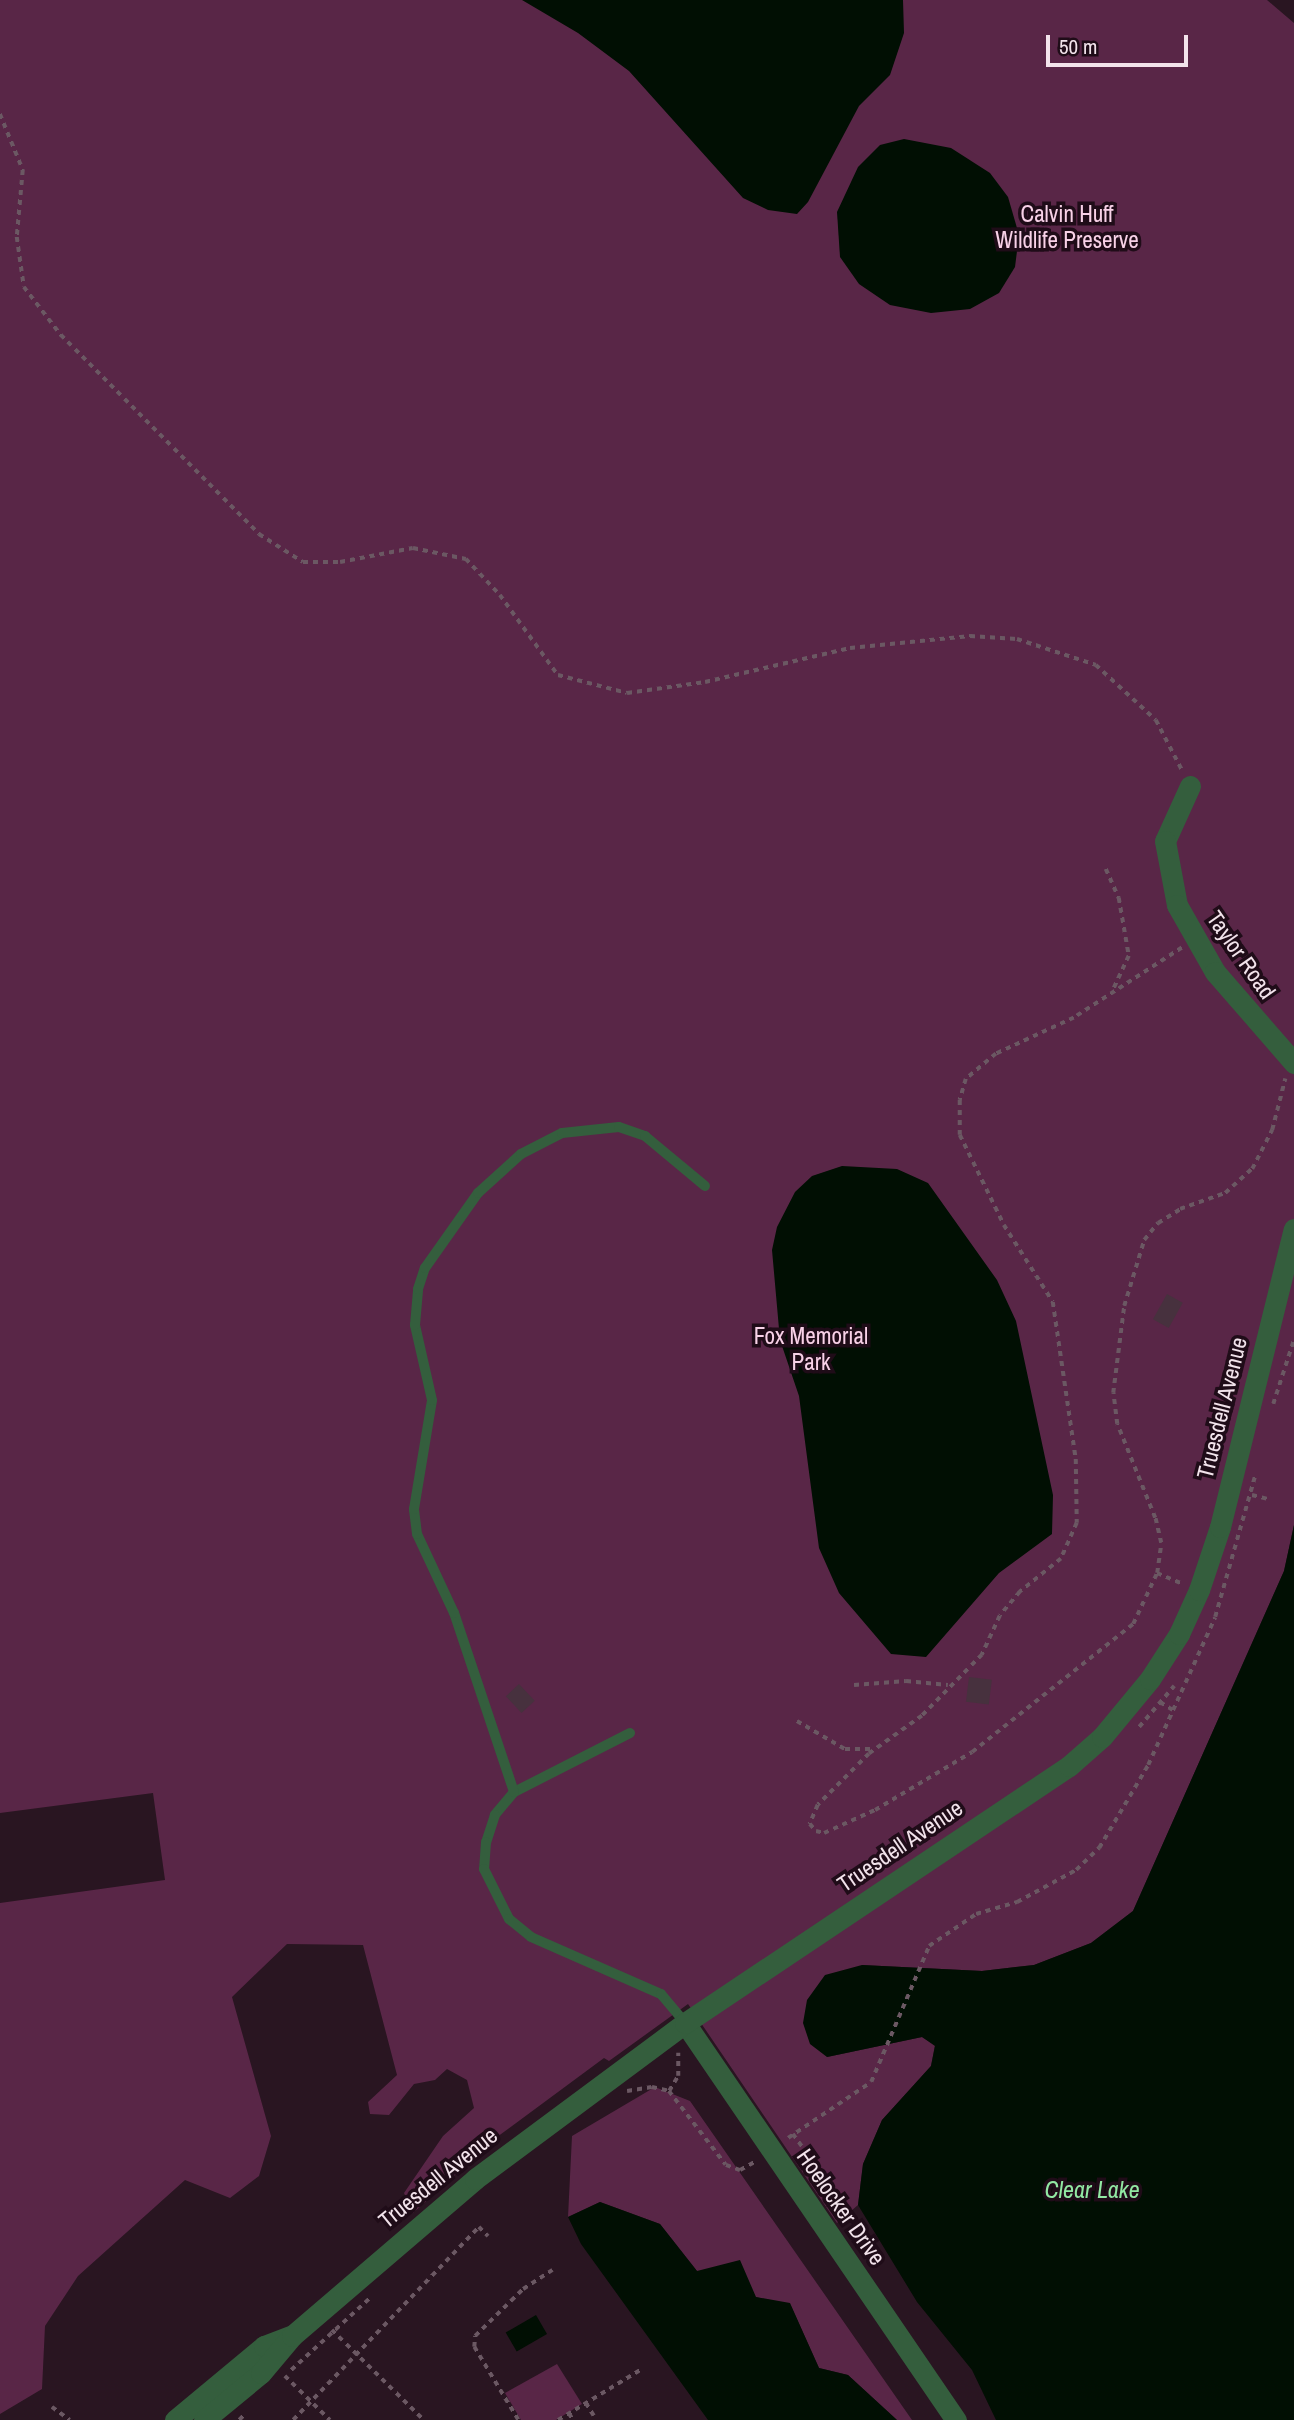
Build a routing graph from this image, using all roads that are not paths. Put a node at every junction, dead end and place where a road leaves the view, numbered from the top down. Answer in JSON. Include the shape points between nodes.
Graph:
{"nodes":[{"id":1,"x":1190,"y":786,"type":"road end"},
{"id":2,"x":1289,"y":1060,"type":"edge"},
{"id":3,"x":705,"y":1186,"type":"dead end"},
{"id":4,"x":1294,"y":1229,"type":"edge"},
{"id":5,"x":629,"y":1733,"type":"dead end"},
{"id":6,"x":514,"y":1792,"type":"junction"},
{"id":7,"x":685,"y":2023,"type":"junction"},
{"id":8,"x":292,"y":2336,"type":"junction"},
{"id":9,"x":175,"y":2420,"type":"edge"},
{"id":10,"x":204,"y":2420,"type":"edge"},
{"id":11,"x":956,"y":2420,"type":"edge"}],
"edges":[{"from":1,"to":2,"type":"street","name":"Taylor Road","via":[[1166,841],[1177,905],[1194,940]]},
{"from":3,"to":6,"type":"lane","via":[[645,1136],[619,1128],[562,1133],[521,1154],[478,1193],[425,1268],[418,1289],[415,1325],[432,1400],[429,1440],[414,1508],[417,1534],[454,1613]]},
{"from":4,"to":7,"type":"street","name":"Truesdell Avenue","via":[[1220,1527],[1180,1634],[1150,1679],[1102,1737],[1069,1766]]},
{"from":5,"to":6,"type":"lane"},
{"from":6,"to":7,"type":"lane","via":[[495,1815],[484,1869],[509,1919],[531,1937],[661,1994]]},
{"from":7,"to":8,"type":"street","name":"Truesdell Avenue","via":[[475,2179],[327,2323]]},
{"from":7,"to":11,"type":"street","name":"Hoelocker Drive"},
{"from":8,"to":9,"type":"street","name":"Truesdell Avenue","via":[[264,2346]]},
{"from":8,"to":10,"type":"street","name":"Truesdell Avenue","via":[[261,2373]]}]}
